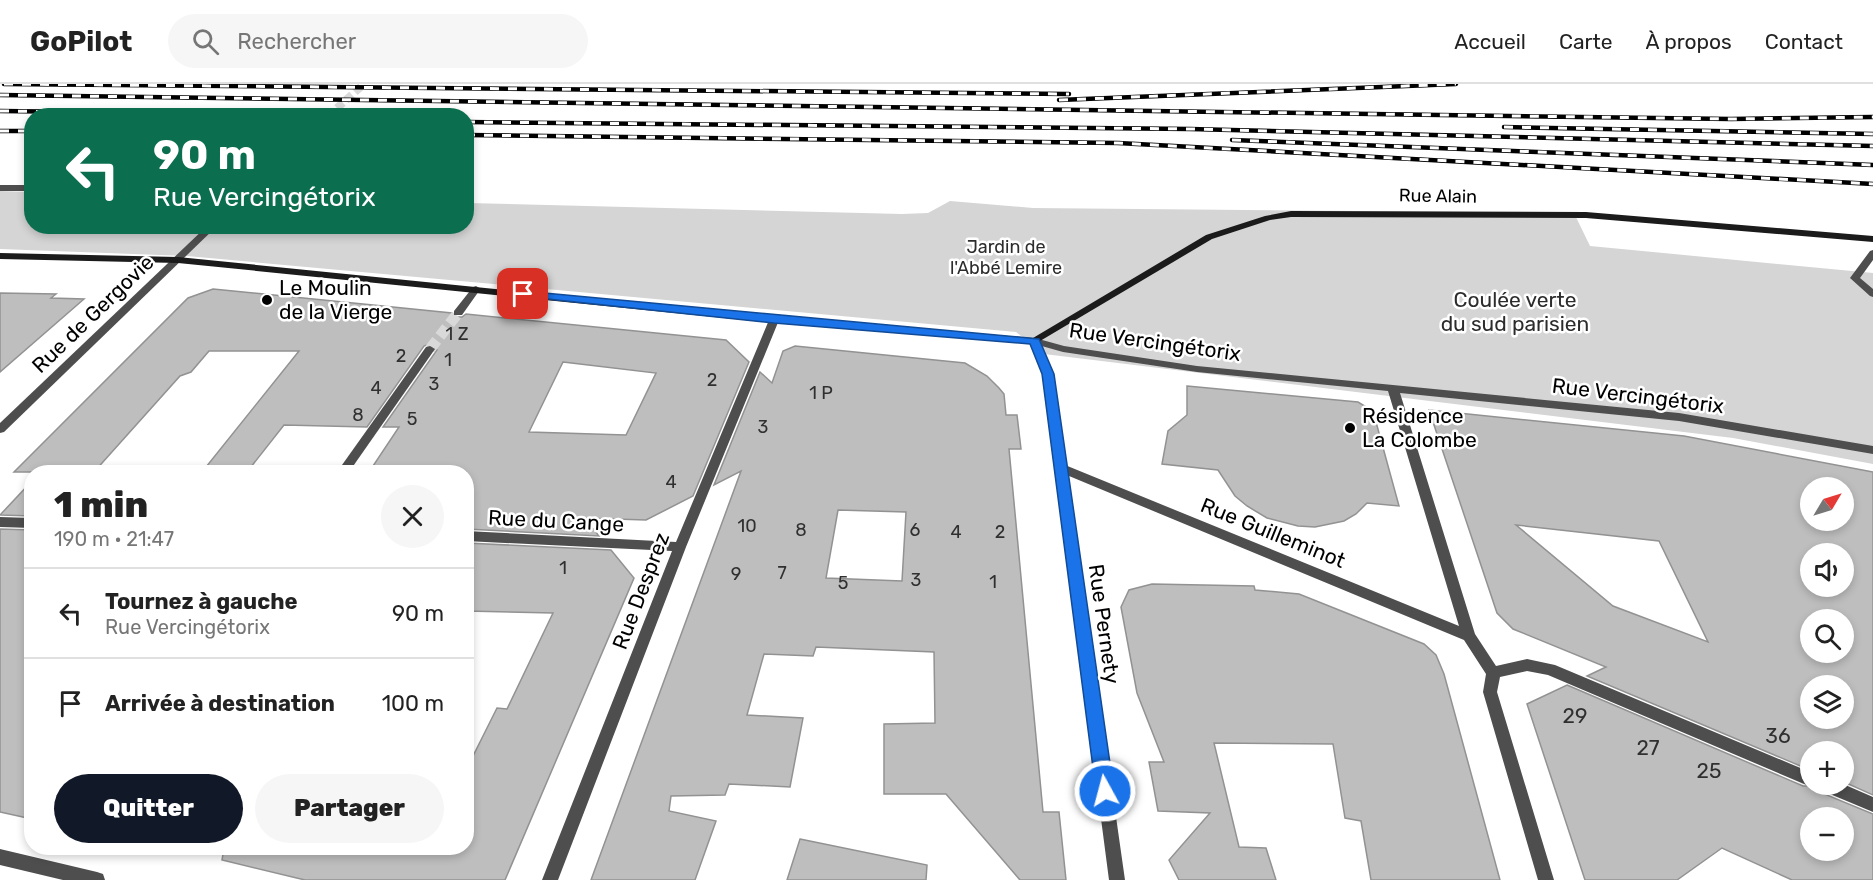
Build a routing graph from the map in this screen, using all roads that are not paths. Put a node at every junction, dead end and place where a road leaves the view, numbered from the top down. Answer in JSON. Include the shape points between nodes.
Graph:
{"nodes":[{"id":1,"x":0,"y":188,"type":"edge"},
{"id":2,"x":24,"y":188,"type":"edge"},
{"id":3,"x":205,"y":234,"type":"edge"},
{"id":4,"x":1873,"y":239,"type":"edge"},
{"id":5,"x":1873,"y":253,"type":"edge"},
{"id":6,"x":0,"y":256,"type":"edge"},
{"id":7,"x":178,"y":260,"type":"junction"},
{"id":8,"x":476,"y":290,"type":"junction"},
{"id":9,"x":1873,"y":294,"type":"edge"},
{"id":10,"x":458,"y":313,"type":"tunnel mouth"},
{"id":11,"x":774,"y":320,"type":"junction"},
{"id":12,"x":1035,"y":341,"type":"junction"},
{"id":13,"x":430,"y":349,"type":"tunnel mouth"},
{"id":14,"x":1393,"y":389,"type":"junction"},
{"id":15,"x":0,"y":429,"type":"edge"},
{"id":16,"x":1873,"y":450,"type":"edge"},
{"id":17,"x":348,"y":465,"type":"edge"},
{"id":18,"x":1061,"y":468,"type":"junction"},
{"id":19,"x":0,"y":522,"type":"edge"},
{"id":20,"x":24,"y":523,"type":"edge"},
{"id":21,"x":474,"y":536,"type":"edge"},
{"id":22,"x":680,"y":548,"type":"junction"},
{"id":23,"x":1469,"y":636,"type":"junction"},
{"id":24,"x":1493,"y":673,"type":"junction"},
{"id":25,"x":1800,"y":775,"type":"edge"},
{"id":26,"x":1850,"y":795,"type":"edge"},
{"id":27,"x":1873,"y":805,"type":"edge"},
{"id":28,"x":0,"y":857,"type":"edge"},
{"id":29,"x":97,"y":880,"type":"edge"},
{"id":30,"x":550,"y":880,"type":"edge"},
{"id":31,"x":1117,"y":880,"type":"edge"},
{"id":32,"x":1546,"y":880,"type":"edge"}],
"edges":[{"from":1,"to":2,"type":"street"},
{"from":3,"to":7,"type":"street","name":"Rue de Gergovie"},
{"from":4,"to":12,"type":"main road","name":"Rue Alain","via":[[1586,215],[1291,214],[1209,237]]},
{"from":5,"to":9,"type":"street","via":[[1855,278]]},
{"from":6,"to":7,"type":"main road","name":"Rue Vercingétorix"},
{"from":7,"to":8,"type":"main road","name":"Rue Vercingétorix"},
{"from":7,"to":15,"type":"street","name":"Rue de Gergovie"},
{"from":8,"to":10,"type":"street"},
{"from":8,"to":11,"type":"main road","name":"Rue Vercingétorix"},
{"from":11,"to":12,"type":"main road","name":"Rue Vercingétorix"},
{"from":11,"to":22,"type":"street","name":"Rue Desprez"},
{"from":12,"to":14,"type":"street","name":"Rue Vercingétorix","via":[[1063,349],[1197,369]]},
{"from":12,"to":18,"type":"street","name":"Rue Pernety","via":[[1048,374]]},
{"from":13,"to":17,"type":"street"},
{"from":14,"to":16,"type":"street","name":"Rue Vercingétorix","via":[[1679,417]]},
{"from":14,"to":23,"type":"street"},
{"from":18,"to":23,"type":"street","name":"Rue Guilleminot"},
{"from":18,"to":31,"type":"street","name":"Rue Pernety"},
{"from":19,"to":20,"type":"street"},
{"from":21,"to":22,"type":"street","name":"Rue du Cange"},
{"from":22,"to":30,"type":"street","name":"Rue Desprez"},
{"from":23,"to":24,"type":"street"},
{"from":24,"to":25,"type":"street","via":[[1527,665],[1550,669]]},
{"from":24,"to":32,"type":"street","via":[[1490,692]]},
{"from":26,"to":27,"type":"street"},
{"from":28,"to":29,"type":"street"}]}
